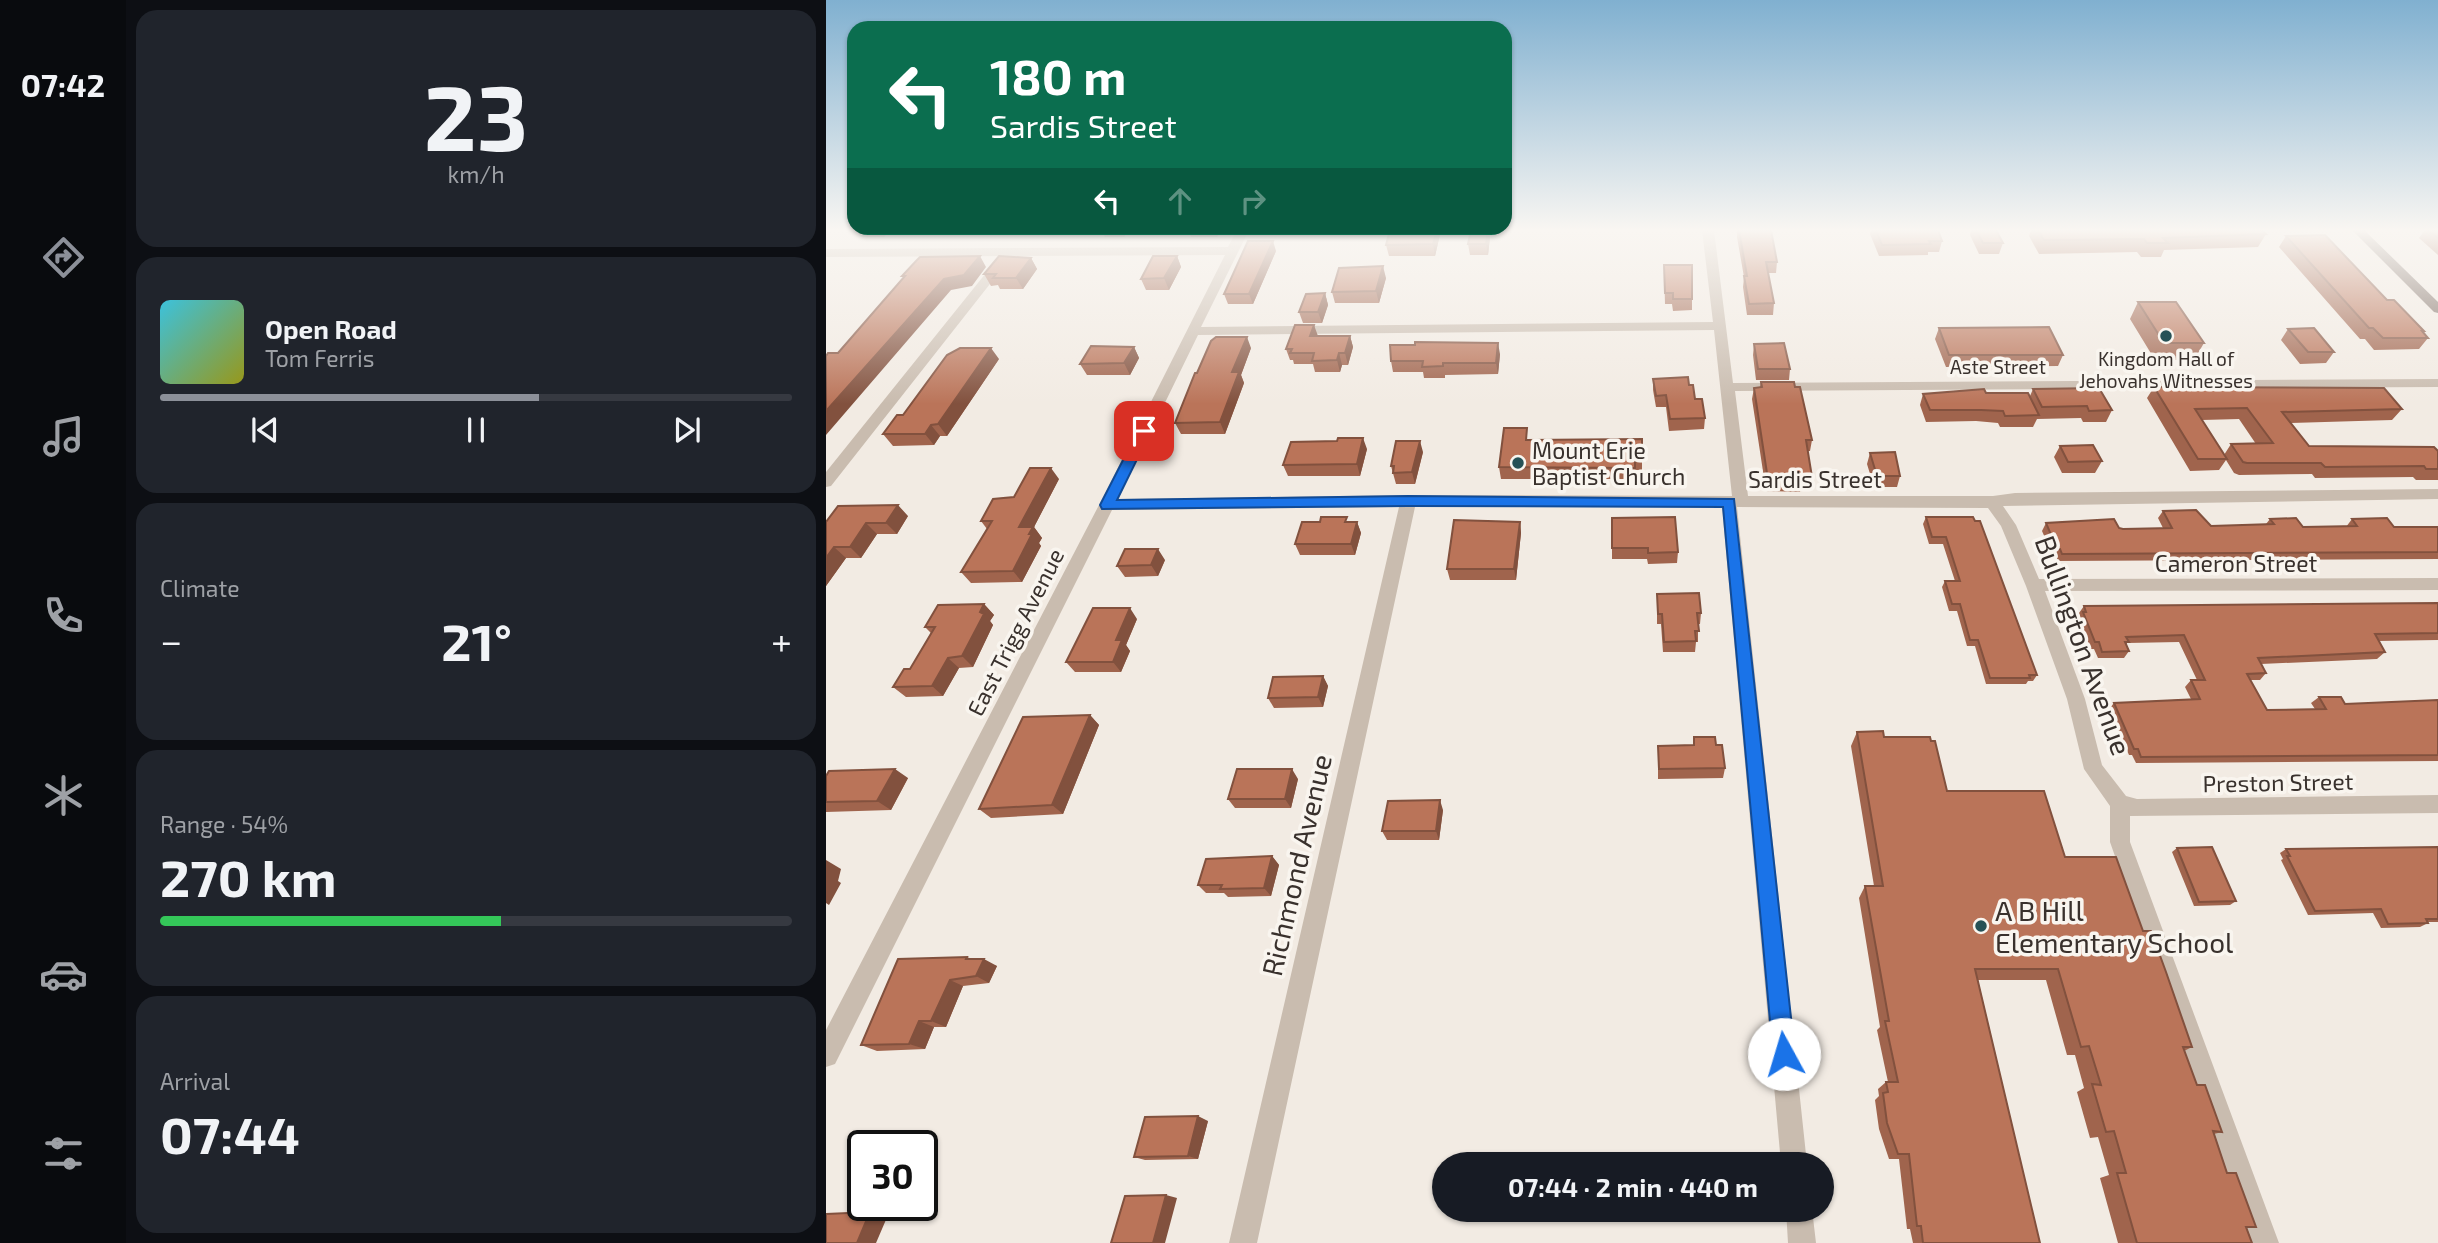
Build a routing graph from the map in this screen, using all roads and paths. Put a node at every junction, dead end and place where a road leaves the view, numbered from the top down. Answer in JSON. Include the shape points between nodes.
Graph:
{"nodes":[{"id":1,"x":980,"y":288,"type":"edge"},
{"id":2,"x":1215,"y":288,"type":"edge"},
{"id":3,"x":1715,"y":288,"type":"edge"},
{"id":4,"x":2417,"y":288,"type":"edge"},
{"id":5,"x":2438,"y":309,"type":"edge"},
{"id":6,"x":1719,"y":326,"type":"junction"},
{"id":7,"x":1194,"y":331,"type":"junction"},
{"id":8,"x":2438,"y":383,"type":"edge"},
{"id":9,"x":1727,"y":387,"type":"junction"},
{"id":10,"x":826,"y":482,"type":"edge"},
{"id":11,"x":2438,"y":494,"type":"edge"},
{"id":12,"x":1408,"y":501,"type":"junction"},
{"id":13,"x":1735,"y":502,"type":"junction"},
{"id":14,"x":1993,"y":502,"type":"junction"},
{"id":15,"x":1107,"y":505,"type":"junction"},
{"id":16,"x":2438,"y":584,"type":"edge"},
{"id":17,"x":2034,"y":585,"type":"junction"},
{"id":18,"x":2120,"y":804,"type":"junction"},
{"id":19,"x":2438,"y":804,"type":"edge"},
{"id":20,"x":826,"y":1055,"type":"edge"},
{"id":21,"x":1793,"y":1152,"type":"edge"},
{"id":22,"x":1800,"y":1222,"type":"edge"},
{"id":23,"x":1243,"y":1243,"type":"edge"},
{"id":24,"x":1802,"y":1243,"type":"edge"},
{"id":25,"x":2265,"y":1243,"type":"edge"}],
"edges":[{"from":1,"to":10,"type":"street"},
{"from":2,"to":7,"type":"street","name":"East Trigg Avenue"},
{"from":3,"to":6,"type":"street"},
{"from":4,"to":5,"type":"main road"},
{"from":6,"to":7,"type":"street"},
{"from":6,"to":9,"type":"street"},
{"from":7,"to":15,"type":"street","name":"East Trigg Avenue"},
{"from":8,"to":9,"type":"street","name":"Aste Street"},
{"from":9,"to":13,"type":"street"},
{"from":11,"to":14,"type":"street","name":"Sardis Street","via":[[2015,498]]},
{"from":12,"to":13,"type":"street","name":"Sardis Street"},
{"from":12,"to":15,"type":"street","name":"Sardis Street"},
{"from":12,"to":23,"type":"street","name":"Richmond Avenue"},
{"from":13,"to":14,"type":"street","name":"Sardis Street"},
{"from":13,"to":21,"type":"street"},
{"from":14,"to":17,"type":"street","name":"Bullington Avenue"},
{"from":15,"to":20,"type":"street","name":"East Trigg Avenue"},
{"from":16,"to":17,"type":"street","name":"Cameron Street"},
{"from":17,"to":18,"type":"street","name":"Bullington Avenue","via":[[2076,699],[2094,769]]},
{"from":18,"to":19,"type":"street","name":"Preston Street","via":[[2137,808]]},
{"from":18,"to":25,"type":"street","via":[[2120,842]]},
{"from":22,"to":24,"type":"street"}]}
